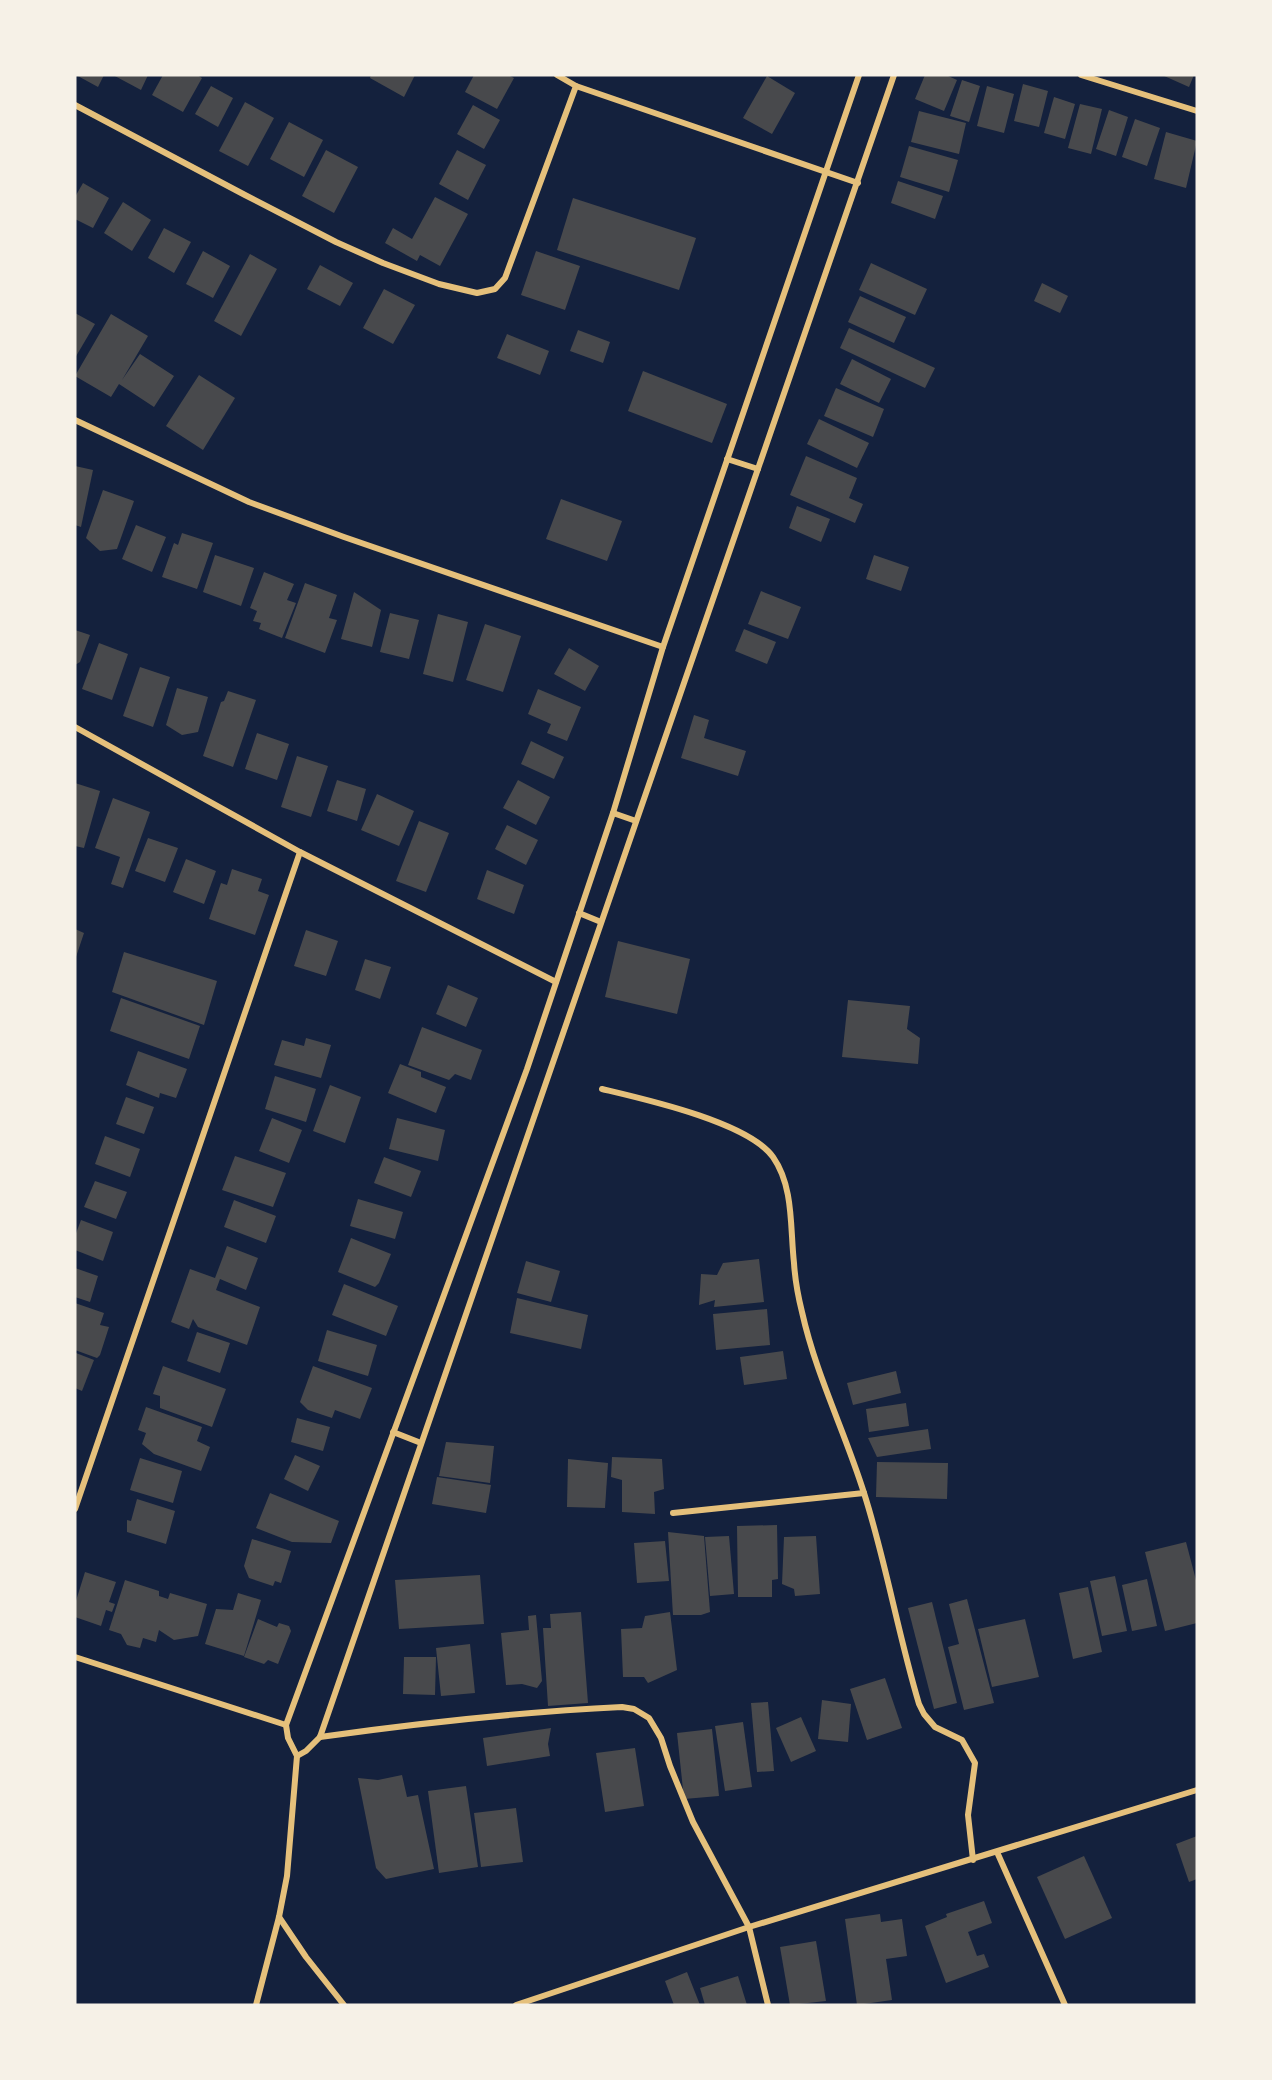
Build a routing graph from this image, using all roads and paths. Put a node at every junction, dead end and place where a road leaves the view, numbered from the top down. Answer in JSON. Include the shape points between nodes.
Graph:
{"nodes":[{"id":1,"x":557,"y":75,"type":"edge"},
{"id":2,"x":859,"y":75,"type":"edge"},
{"id":3,"x":894,"y":75,"type":"edge"},
{"id":4,"x":1081,"y":75,"type":"edge"},
{"id":5,"x":576,"y":86,"type":"junction"},
{"id":6,"x":75,"y":105,"type":"edge"},
{"id":7,"x":1197,"y":111,"type":"edge"},
{"id":8,"x":825,"y":173,"type":"junction"},
{"id":9,"x":858,"y":183,"type":"junction"},
{"id":10,"x":75,"y":420,"type":"edge"},
{"id":11,"x":727,"y":459,"type":"junction"},
{"id":12,"x":758,"y":469,"type":"junction"},
{"id":13,"x":663,"y":647,"type":"junction"},
{"id":14,"x":75,"y":727,"type":"edge"},
{"id":15,"x":613,"y":813,"type":"junction"},
{"id":16,"x":636,"y":821,"type":"junction"},
{"id":17,"x":300,"y":852,"type":"junction"},
{"id":18,"x":579,"y":913,"type":"junction"},
{"id":19,"x":601,"y":922,"type":"junction"},
{"id":20,"x":556,"y":982,"type":"junction"},
{"id":21,"x":602,"y":1089,"type":"dead end"},
{"id":22,"x":393,"y":1432,"type":"junction"},
{"id":23,"x":422,"y":1443,"type":"junction"},
{"id":24,"x":864,"y":1493,"type":"junction"},
{"id":25,"x":75,"y":1509,"type":"edge"},
{"id":26,"x":673,"y":1514,"type":"dead end"},
{"id":27,"x":75,"y":1657,"type":"edge"},
{"id":28,"x":286,"y":1725,"type":"junction"},
{"id":29,"x":320,"y":1737,"type":"junction"},
{"id":30,"x":297,"y":1756,"type":"junction"},
{"id":31,"x":1197,"y":1790,"type":"edge"},
{"id":32,"x":997,"y":1852,"type":"junction"},
{"id":33,"x":973,"y":1860,"type":"junction"},
{"id":34,"x":279,"y":1917,"type":"junction"},
{"id":35,"x":748,"y":1928,"type":"junction"},
{"id":36,"x":256,"y":2005,"type":"edge"},
{"id":37,"x":344,"y":2005,"type":"edge"},
{"id":38,"x":516,"y":2005,"type":"edge"},
{"id":39,"x":768,"y":2005,"type":"edge"},
{"id":40,"x":1065,"y":2005,"type":"edge"}],
"edges":[{"from":1,"to":5,"type":"street"},
{"from":2,"to":8,"type":"street"},
{"from":3,"to":9,"type":"street"},
{"from":4,"to":7,"type":"street"},
{"from":5,"to":6,"type":"street","via":[[506,278],[495,289],[477,293],[439,284],[336,242]]},
{"from":5,"to":8,"type":"street"},
{"from":8,"to":9,"type":"street"},
{"from":8,"to":11,"type":"street"},
{"from":9,"to":12,"type":"street"},
{"from":10,"to":13,"type":"street","via":[[249,502]]},
{"from":11,"to":12,"type":"street"},
{"from":11,"to":13,"type":"street"},
{"from":12,"to":16,"type":"street"},
{"from":13,"to":15,"type":"street"},
{"from":14,"to":17,"type":"street"},
{"from":15,"to":16,"type":"street"},
{"from":15,"to":18,"type":"street"},
{"from":16,"to":19,"type":"street"},
{"from":17,"to":20,"type":"street"},
{"from":17,"to":25,"type":"street"},
{"from":18,"to":19,"type":"street"},
{"from":18,"to":20,"type":"street"},
{"from":19,"to":23,"type":"street"},
{"from":20,"to":22,"type":"street"},
{"from":21,"to":24,"type":"street","via":[[716,1122],[757,1142],[772,1156],[788,1196],[794,1264],[810,1343]]},
{"from":22,"to":23,"type":"street"},
{"from":22,"to":28,"type":"street"},
{"from":23,"to":29,"type":"street"},
{"from":24,"to":26,"type":"street"},
{"from":24,"to":33,"type":"street","via":[[919,1704],[935,1727],[962,1740],[975,1763],[968,1815]]},
{"from":27,"to":28,"type":"street"},
{"from":28,"to":30,"type":"street"},
{"from":29,"to":30,"type":"street"},
{"from":29,"to":35,"type":"street","via":[[530,1712],[634,1709],[649,1718],[662,1738],[693,1822]]},
{"from":30,"to":34,"type":"street","via":[[287,1875]]},
{"from":31,"to":32,"type":"street"},
{"from":32,"to":33,"type":"street"},
{"from":32,"to":40,"type":"street"},
{"from":33,"to":35,"type":"street"},
{"from":34,"to":36,"type":"street"},
{"from":34,"to":37,"type":"street"},
{"from":35,"to":38,"type":"street"},
{"from":35,"to":39,"type":"street"}]}
